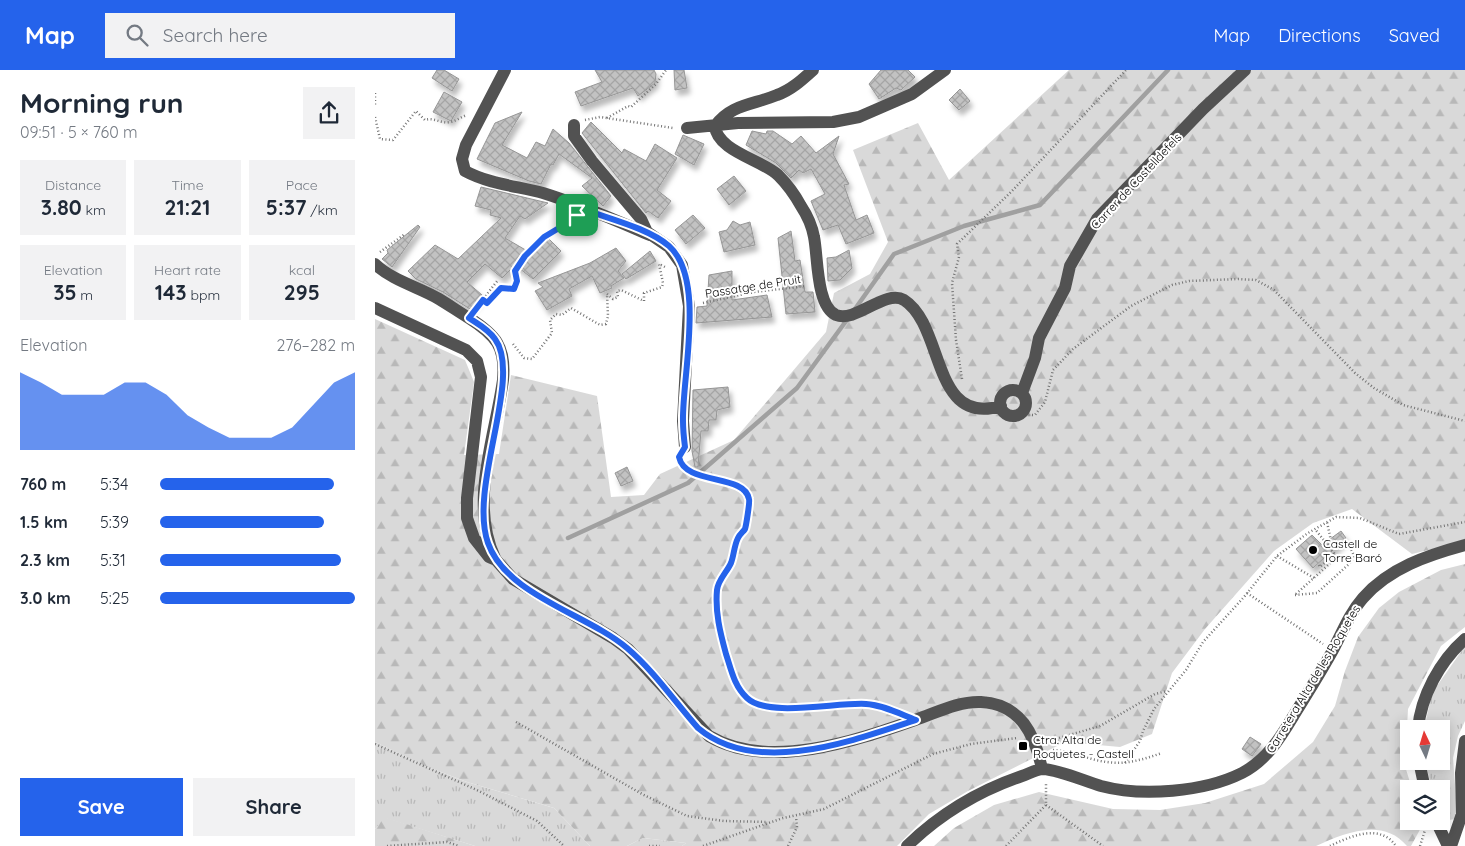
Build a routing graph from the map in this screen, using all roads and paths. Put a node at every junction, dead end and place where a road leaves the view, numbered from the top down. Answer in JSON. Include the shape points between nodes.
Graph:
{"nodes":[{"id":1,"x":505,"y":70,"type":"edge"},
{"id":2,"x":666,"y":70,"type":"edge"},
{"id":3,"x":813,"y":70,"type":"edge"},
{"id":4,"x":945,"y":70,"type":"edge"},
{"id":5,"x":1126,"y":70,"type":"edge"},
{"id":6,"x":1245,"y":70,"type":"edge"},
{"id":7,"x":375,"y":93,"type":"edge"},
{"id":8,"x":375,"y":107,"type":"edge"},
{"id":9,"x":375,"y":117,"type":"edge"},
{"id":10,"x":606,"y":118,"type":"junction"},
{"id":11,"x":451,"y":122,"type":"dead end"},
{"id":12,"x":574,"y":125,"type":"joint"},
{"id":13,"x":715,"y":126,"type":"junction"},
{"id":14,"x":687,"y":128,"type":"joint"},
{"id":15,"x":578,"y":207,"type":"junction"},
{"id":16,"x":405,"y":234,"type":"dead end"},
{"id":17,"x":655,"y":237,"type":"junction"},
{"id":18,"x":675,"y":252,"type":"junction"},
{"id":19,"x":375,"y":256,"type":"edge"},
{"id":20,"x":375,"y":264,"type":"edge"},
{"id":21,"x":498,"y":280,"type":"dead end"},
{"id":22,"x":820,"y":285,"type":"junction"},
{"id":23,"x":483,"y":300,"type":"junction"},
{"id":24,"x":689,"y":306,"type":"junction"},
{"id":25,"x":375,"y":308,"type":"edge"},
{"id":26,"x":469,"y":318,"type":"junction"},
{"id":27,"x":496,"y":340,"type":"junction"},
{"id":28,"x":1021,"y":393,"type":"junction"},
{"id":29,"x":965,"y":405,"type":"junction"},
{"id":30,"x":1001,"y":406,"type":"junction"},
{"id":31,"x":1019,"y":415,"type":"junction"},
{"id":32,"x":1465,"y":421,"type":"edge"},
{"id":33,"x":685,"y":447,"type":"joint"},
{"id":34,"x":1327,"y":522,"type":"junction"},
{"id":35,"x":1465,"y":522,"type":"edge"},
{"id":36,"x":1315,"y":529,"type":"junction"},
{"id":37,"x":1465,"y":545,"type":"edge"},
{"id":38,"x":1335,"y":554,"type":"junction"},
{"id":39,"x":1277,"y":556,"type":"junction"},
{"id":40,"x":496,"y":560,"type":"junction"},
{"id":41,"x":1319,"y":565,"type":"dead end"},
{"id":42,"x":1314,"y":578,"type":"junction"},
{"id":43,"x":1247,"y":593,"type":"junction"},
{"id":44,"x":1465,"y":639,"type":"edge"},
{"id":45,"x":1333,"y":650,"type":"junction"},
{"id":46,"x":1168,"y":690,"type":"junction"},
{"id":47,"x":916,"y":720,"type":"junction"},
{"id":48,"x":1420,"y":720,"type":"edge"},
{"id":49,"x":516,"y":722,"type":"dead end"},
{"id":50,"x":1034,"y":737,"type":"junction"},
{"id":51,"x":1051,"y":741,"type":"dead end"},
{"id":52,"x":1465,"y":741,"type":"edge"},
{"id":53,"x":375,"y":744,"type":"edge"},
{"id":54,"x":1053,"y":750,"type":"dead end"},
{"id":55,"x":1162,"y":754,"type":"dead end"},
{"id":56,"x":1125,"y":763,"type":"junction"},
{"id":57,"x":1044,"y":775,"type":"junction"},
{"id":58,"x":1046,"y":805,"type":"junction"},
{"id":59,"x":796,"y":816,"type":"junction"},
{"id":60,"x":771,"y":823,"type":"junction"},
{"id":61,"x":1461,"y":823,"type":"junction"},
{"id":62,"x":1450,"y":826,"type":"edge"},
{"id":63,"x":1440,"y":830,"type":"edge"},
{"id":64,"x":387,"y":846,"type":"edge"},
{"id":65,"x":459,"y":846,"type":"edge"},
{"id":66,"x":565,"y":846,"type":"edge"},
{"id":67,"x":649,"y":846,"type":"edge"},
{"id":68,"x":660,"y":846,"type":"edge"},
{"id":69,"x":703,"y":846,"type":"edge"},
{"id":70,"x":788,"y":846,"type":"edge"},
{"id":71,"x":907,"y":846,"type":"edge"},
{"id":72,"x":1006,"y":846,"type":"edge"},
{"id":73,"x":1103,"y":846,"type":"edge"},
{"id":74,"x":1330,"y":846,"type":"edge"},
{"id":75,"x":1396,"y":846,"type":"edge"},
{"id":76,"x":1449,"y":846,"type":"edge"}],
"edges":[{"from":1,"to":15,"type":"street","via":[[466,145],[462,159],[465,171],[481,179],[542,193]]},
{"from":2,"to":10,"type":"path","via":[[631,107]]},
{"from":3,"to":13,"type":"street","via":[[779,94],[724,114]]},
{"from":4,"to":13,"type":"street","via":[[912,94],[859,117],[833,122]]},
{"from":5,"to":29,"type":"path","via":[[1012,191],[957,244],[959,257],[952,283]]},
{"from":6,"to":28,"type":"street","name":"Carrer de Castelldefels","via":[[1097,219],[1071,266],[1065,288],[1039,338]]},
{"from":7,"to":8,"type":"path"},
{"from":9,"to":11,"type":"path","via":[[381,139],[393,140],[416,111],[425,120],[432,118]]},
{"from":10,"to":12,"type":"path","via":[[588,119]]},
{"from":10,"to":14,"type":"path"},
{"from":12,"to":17,"type":"street","via":[[574,136],[592,161],[641,219],[647,232]]},
{"from":13,"to":14,"type":"street"},
{"from":13,"to":22,"type":"street","via":[[715,132],[723,142],[764,164],[791,189],[814,236]]},
{"from":15,"to":17,"type":"street"},
{"from":15,"to":23,"type":"path","via":[[574,219],[544,237],[525,256],[515,271],[517,281],[514,289],[504,287],[487,303]]},
{"from":16,"to":19,"type":"path"},
{"from":17,"to":18,"type":"street"},
{"from":18,"to":24,"type":"street","via":[[685,274]]},
{"from":18,"to":27,"type":"path","via":[[670,257],[672,269],[659,264],[662,287],[643,293],[644,301],[621,290],[617,291],[618,298],[613,299],[608,293],[605,295],[608,316],[605,324],[600,325],[571,308],[562,315],[556,314],[549,320],[552,333],[533,359],[528,360],[504,338]]},
{"from":20,"to":26,"type":"street"},
{"from":21,"to":23,"type":"path"},
{"from":22,"to":24,"type":"path","name":"Passatge de Pruit","via":[[755,292]]},
{"from":22,"to":29,"type":"street","via":[[828,308],[836,315],[846,316],[897,298],[905,300],[921,320],[953,394]]},
{"from":23,"to":26,"type":"path"},
{"from":24,"to":33,"type":"street","via":[[683,421]]},
{"from":25,"to":40,"type":"street","via":[[466,350],[477,361],[481,377],[467,513],[474,538],[489,557]]},
{"from":26,"to":27,"type":"street"},
{"from":27,"to":40,"type":"street","via":[[505,365],[487,465],[484,507],[487,542]]},
{"from":28,"to":30,"type":"street","via":[[1014,390],[1006,392],[1001,398]]},
{"from":28,"to":31,"type":"street","via":[[1026,405]]},
{"from":29,"to":30,"type":"street","via":[[992,409]]},
{"from":30,"to":31,"type":"street","via":[[1007,415]]},
{"from":31,"to":32,"type":"path","via":[[1035,415],[1045,402],[1053,370],[1073,349],[1131,306],[1181,283],[1238,279],[1257,280],[1275,290],[1374,388],[1403,404]]},
{"from":33,"to":47,"type":"path","via":[[679,457],[684,468],[734,484],[747,494],[750,501],[746,527],[738,537],[731,563],[718,586],[716,605],[733,677],[746,697],[772,707],[865,704]]},
{"from":34,"to":35,"type":"path","via":[[1336,518],[1360,518],[1399,534]]},
{"from":34,"to":36,"type":"path"},
{"from":34,"to":42,"type":"path","via":[[1331,540],[1343,542],[1351,548],[1354,557],[1317,593],[1295,595]]},
{"from":36,"to":38,"type":"path"},
{"from":36,"to":39,"type":"path"},
{"from":37,"to":45,"type":"street","name":"Carretera Alta de les Roquetes","via":[[1419,560],[1381,583],[1364,597],[1351,615]]},
{"from":38,"to":41,"type":"path","via":[[1321,567]]},
{"from":38,"to":42,"type":"path","via":[[1337,557]]},
{"from":39,"to":42,"type":"path"},
{"from":39,"to":43,"type":"path"},
{"from":40,"to":47,"type":"street","via":[[522,586],[628,649],[698,728],[732,748],[755,752],[821,747]]},
{"from":43,"to":45,"type":"path"},
{"from":43,"to":46,"type":"path","via":[[1203,642],[1186,670]]},
{"from":44,"to":48,"type":"street","via":[[1430,685]]},
{"from":45,"to":57,"type":"street","name":"Carretera Alta de les Roquetes","via":[[1269,752],[1239,774],[1196,786],[1152,792],[1104,787]]},
{"from":46,"to":51,"type":"path","via":[[1155,694],[1100,726]]},
{"from":46,"to":56,"type":"path"},
{"from":47,"to":50,"type":"street","via":[[959,705],[986,702],[1010,710],[1026,724]]},
{"from":49,"to":60,"type":"path","via":[[687,816]]},
{"from":50,"to":57,"type":"street"},
{"from":50,"to":59,"type":"path","via":[[971,744],[933,754],[825,809]]},
{"from":52,"to":61,"type":"street"},
{"from":53,"to":66,"type":"path","via":[[479,791],[537,822]]},
{"from":54,"to":56,"type":"path"},
{"from":55,"to":56,"type":"path"},
{"from":57,"to":58,"type":"path"},
{"from":57,"to":71,"type":"street","via":[[995,785],[962,802],[935,820]]},
{"from":58,"to":72,"type":"path"},
{"from":58,"to":73,"type":"path"},
{"from":59,"to":60,"type":"path"},
{"from":59,"to":70,"type":"path","via":[[797,827]]},
{"from":60,"to":69,"type":"path"},
{"from":61,"to":62,"type":"street"},
{"from":61,"to":76,"type":"street"},
{"from":63,"to":76,"type":"street"},
{"from":64,"to":65,"type":"path","via":[[447,842]]},
{"from":67,"to":68,"type":"path"},
{"from":74,"to":75,"type":"path","via":[[1373,833],[1386,835]]}]}
